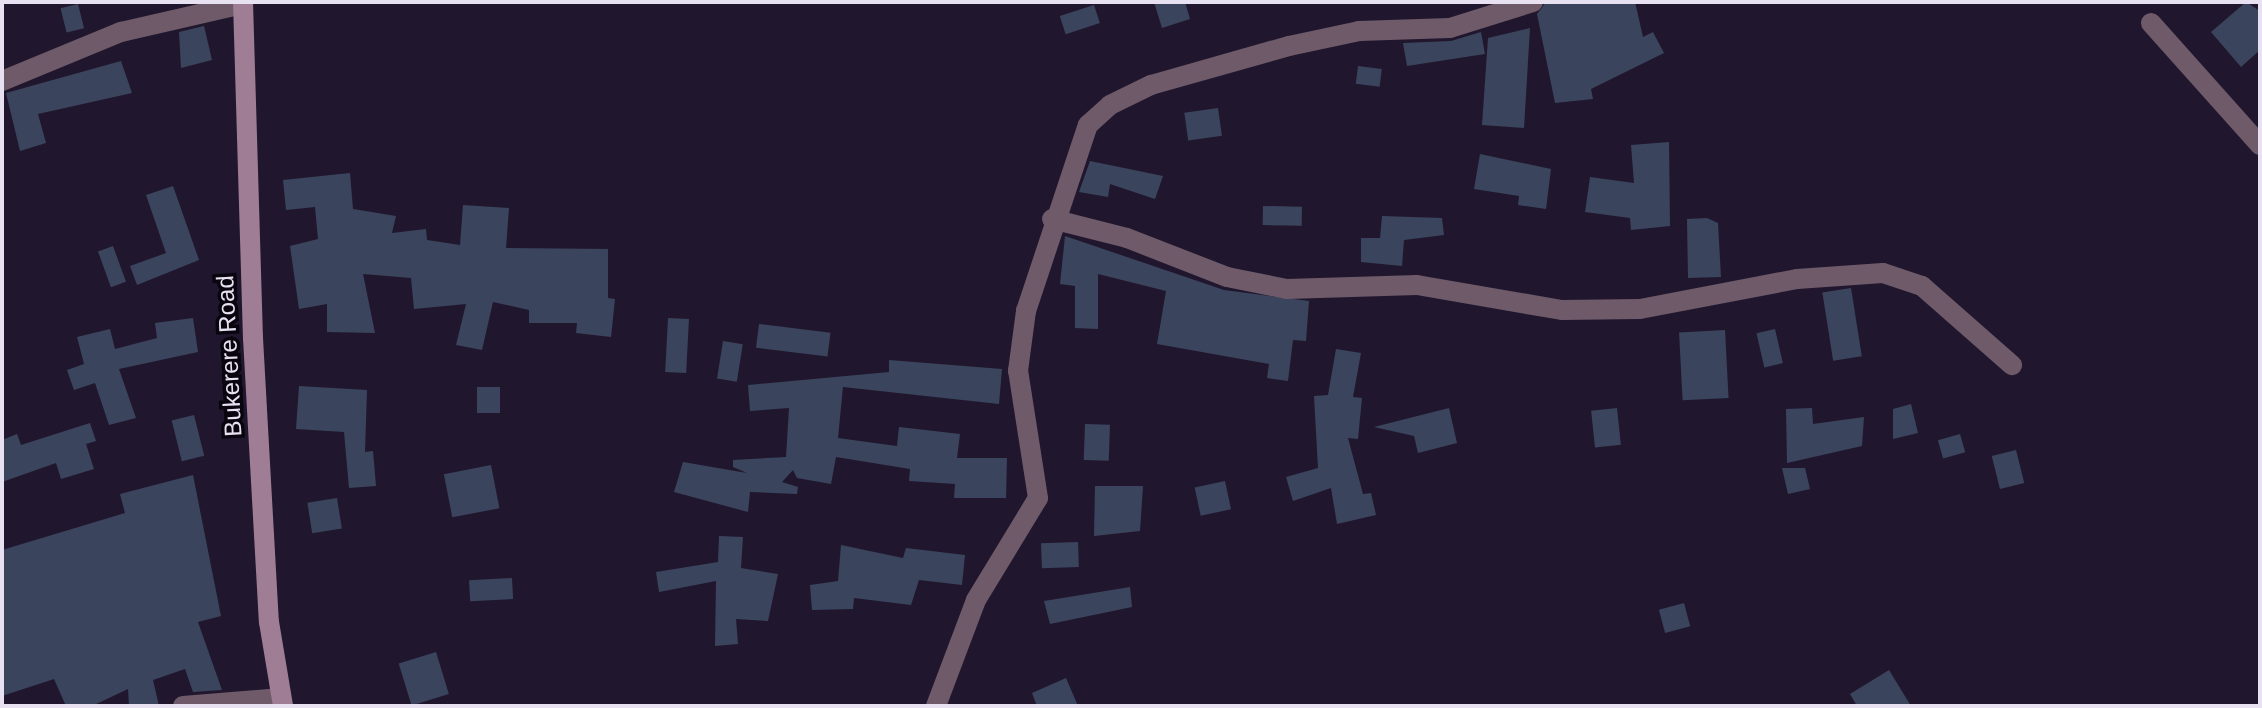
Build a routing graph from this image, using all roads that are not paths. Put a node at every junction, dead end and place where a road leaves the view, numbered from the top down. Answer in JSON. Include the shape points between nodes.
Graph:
{"nodes":[{"id":1,"x":1533,"y":2,"type":"edge"},
{"id":2,"x":243,"y":3,"type":"edge"},
{"id":3,"x":2151,"y":23,"type":"dead end"},
{"id":4,"x":2,"y":81,"type":"edge"},
{"id":5,"x":2260,"y":145,"type":"edge"},
{"id":6,"x":1052,"y":219,"type":"junction"},
{"id":7,"x":2012,"y":365,"type":"dead end"},
{"id":8,"x":282,"y":702,"type":"edge"},
{"id":9,"x":183,"y":706,"type":"edge"},
{"id":10,"x":936,"y":706,"type":"edge"}],
"edges":[{"from":1,"to":6,"type":"street","via":[[1450,28],[1359,31],[1151,85],[1110,105],[1088,125]]},
{"from":2,"to":4,"type":"street","via":[[121,32]]},
{"from":2,"to":8,"type":"street","name":"Bukerere Road","via":[[253,338],[269,622]]},
{"from":3,"to":5,"type":"street"},
{"from":6,"to":7,"type":"street","via":[[1127,238],[1227,277],[1287,289],[1417,285],[1562,310],[1640,309],[1797,279],[1883,273],[1922,286]]},
{"from":6,"to":10,"type":"street","via":[[1026,311],[1018,371],[1038,498],[976,600]]},
{"from":8,"to":9,"type":"street"}]}
